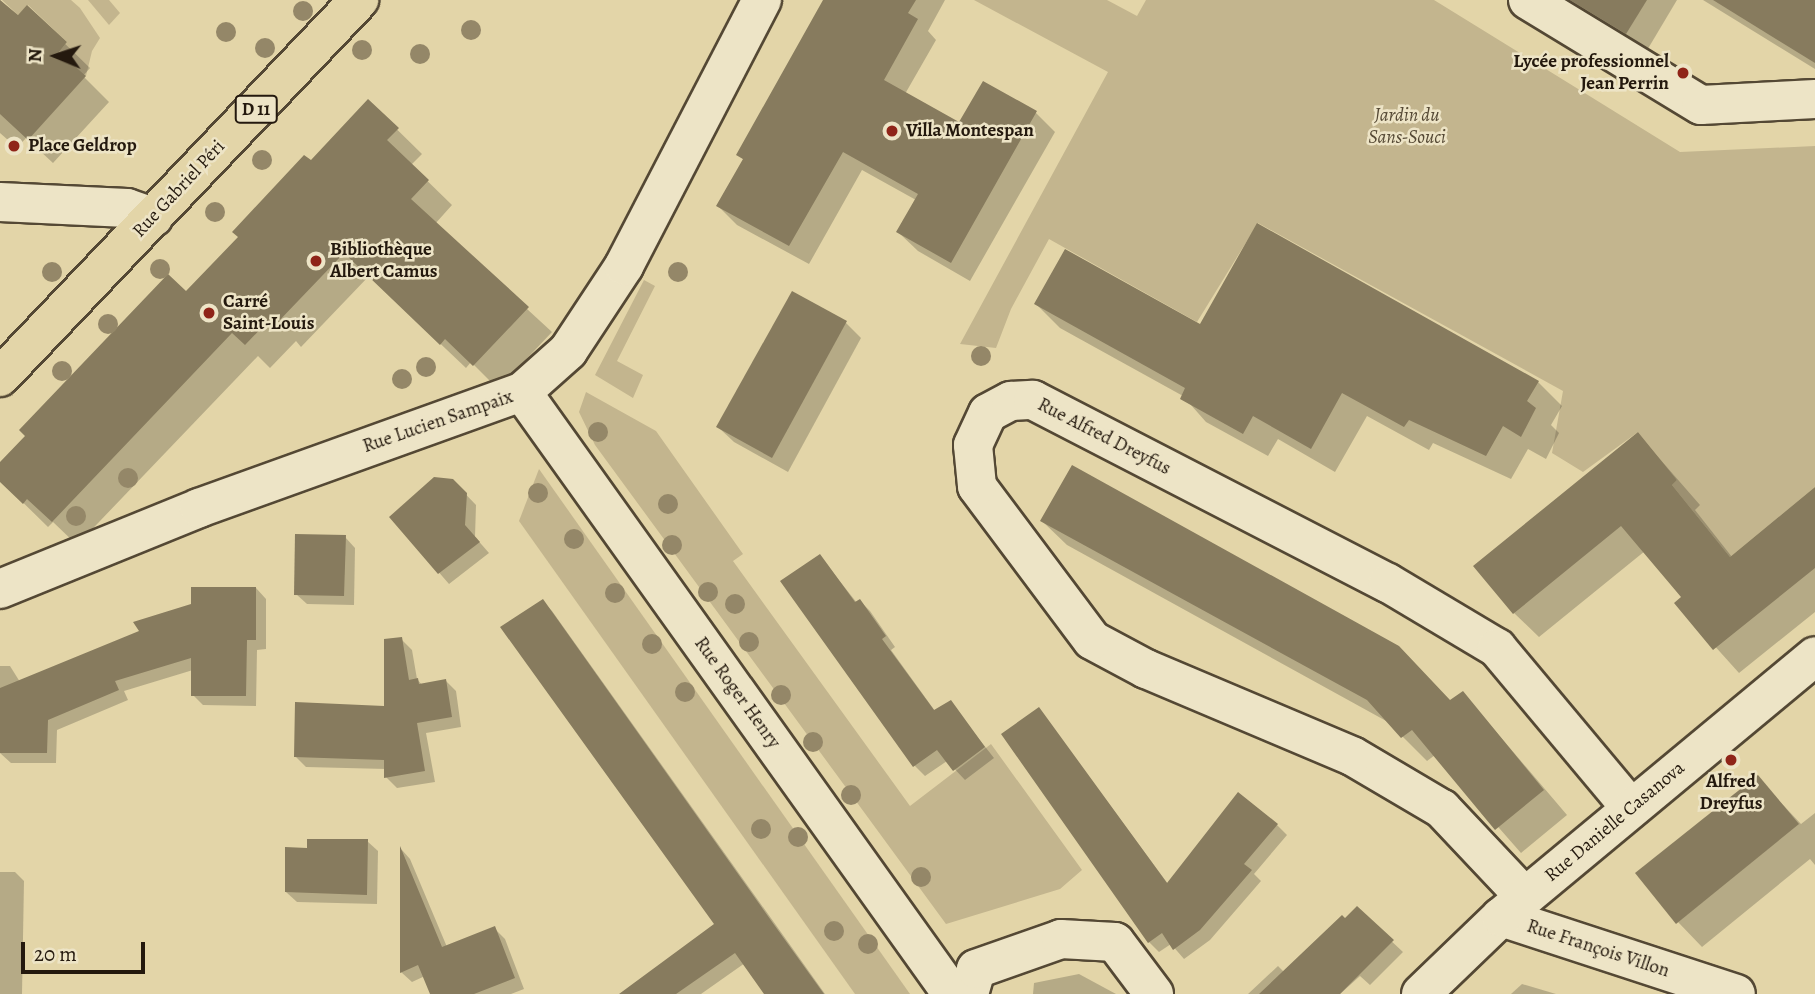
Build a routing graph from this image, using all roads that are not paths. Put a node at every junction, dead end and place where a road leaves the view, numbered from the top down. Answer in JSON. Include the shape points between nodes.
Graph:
{"nodes":[{"id":1,"x":359,"y":0,"type":"edge"},
{"id":2,"x":762,"y":0,"type":"edge"},
{"id":3,"x":1528,"y":0,"type":"edge"},
{"id":4,"x":1815,"y":99,"type":"edge"},
{"id":5,"x":0,"y":202,"type":"edge"},
{"id":6,"x":153,"y":217,"type":"junction"},
{"id":7,"x":0,"y":377,"type":"edge"},
{"id":8,"x":522,"y":392,"type":"junction"},
{"id":9,"x":0,"y":589,"type":"edge"},
{"id":10,"x":1814,"y":658,"type":"edge"},
{"id":11,"x":1632,"y":808,"type":"junction"},
{"id":12,"x":1513,"y":907,"type":"junction"},
{"id":13,"x":952,"y":994,"type":"edge"},
{"id":14,"x":969,"y":994,"type":"edge"},
{"id":15,"x":1154,"y":994,"type":"edge"},
{"id":16,"x":1421,"y":994,"type":"edge"},
{"id":17,"x":1736,"y":994,"type":"edge"}],
"edges":[{"from":1,"to":6,"type":"main road","name":"Rue Gabriel Péri","number":"D 11"},
{"from":2,"to":8,"type":"street","name":"Rue Lucien Sampaix","via":[[624,266],[568,351]]},
{"from":3,"to":4,"type":"street","via":[[1701,106]]},
{"from":5,"to":6,"type":"street","via":[[127,208]]},
{"from":6,"to":7,"type":"main road","name":"Rue Gabriel Péri","number":"D 11"},
{"from":8,"to":9,"type":"street","name":"Rue Lucien Sampaix","via":[[200,508]]},
{"from":8,"to":13,"type":"street","name":"Rue Roger Henry"},
{"from":10,"to":11,"type":"street","name":"Rue Danielle Casanova"},
{"from":11,"to":12,"type":"street","name":"Rue Danielle Casanova"},
{"from":11,"to":12,"type":"street","name":"Rue Alfred Dreyfus","via":[[1497,648],[1388,583],[1033,400],[1011,401],[988,413],[973,445],[978,486],[1092,640],[1146,668],[1352,756],[1443,809]]},
{"from":12,"to":16,"type":"street","name":"Rue Danielle Casanova"},
{"from":12,"to":17,"type":"street","name":"Rue François Villon"},
{"from":14,"to":15,"type":"street","via":[[976,969],[1061,939],[1115,942]]}]}
